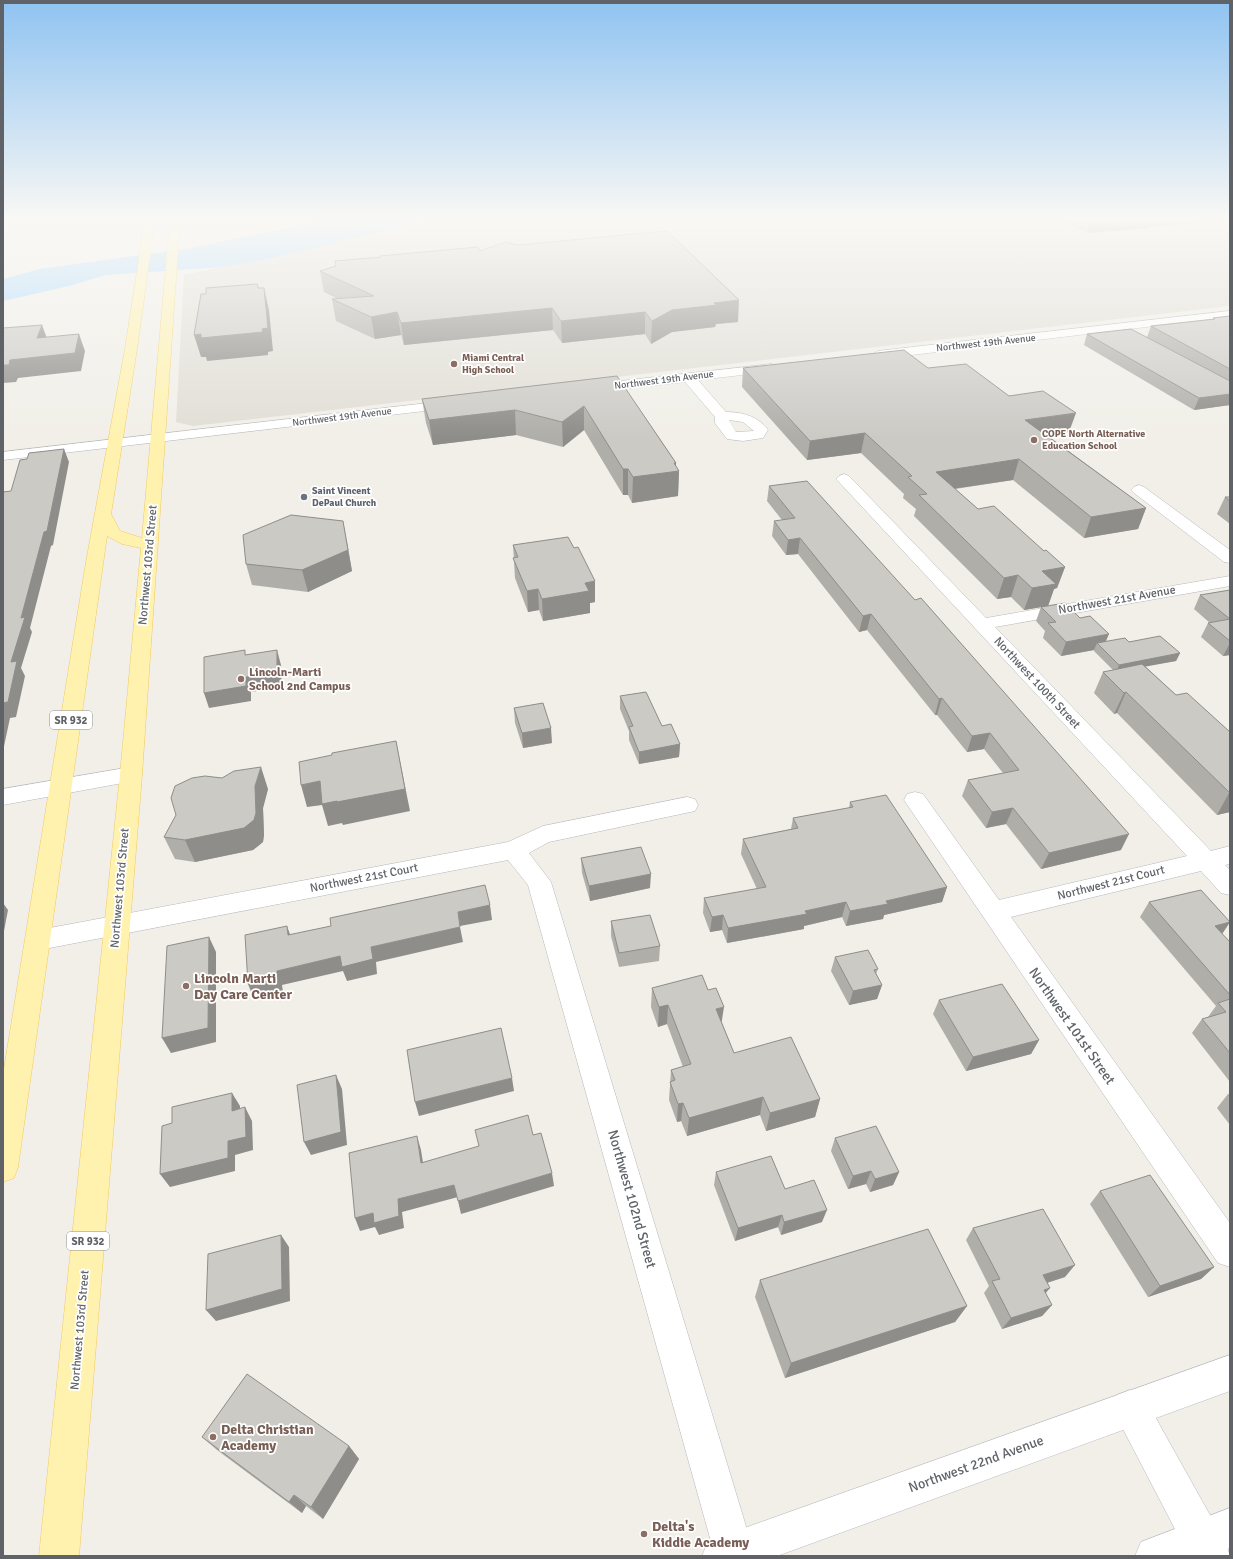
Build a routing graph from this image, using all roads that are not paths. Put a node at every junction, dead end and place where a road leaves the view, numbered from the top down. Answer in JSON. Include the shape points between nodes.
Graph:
{"nodes":[{"id":1,"x":140,"y":293,"type":"edge"},
{"id":2,"x":169,"y":293,"type":"edge"},
{"id":3,"x":1230,"y":314,"type":"edge"},
{"id":4,"x":1118,"y":328,"type":"junction"},
{"id":5,"x":1132,"y":336,"type":"edge"},
{"id":6,"x":867,"y":357,"type":"edge"},
{"id":7,"x":781,"y":366,"type":"edge"},
{"id":8,"x":688,"y":377,"type":"junction"},
{"id":9,"x":583,"y":390,"type":"edge"},
{"id":10,"x":466,"y":403,"type":"edge"},
{"id":11,"x":722,"y":416,"type":"dead end"},
{"id":12,"x":158,"y":439,"type":"junction"},
{"id":13,"x":114,"y":444,"type":"junction"},
{"id":14,"x":3,"y":456,"type":"edge"},
{"id":15,"x":844,"y":479,"type":"dead end"},
{"id":16,"x":1139,"y":490,"type":"dead end"},
{"id":17,"x":103,"y":514,"type":"junction"},
{"id":18,"x":149,"y":545,"type":"junction"},
{"id":19,"x":1230,"y":558,"type":"edge"},
{"id":20,"x":1230,"y":581,"type":"edge"},
{"id":21,"x":981,"y":624,"type":"junction"},
{"id":22,"x":131,"y":775,"type":"junction"},
{"id":23,"x":60,"y":787,"type":"junction"},
{"id":24,"x":3,"y":797,"type":"edge"},
{"id":25,"x":915,"y":800,"type":"dead end"},
{"id":26,"x":687,"y":805,"type":"dead end"},
{"id":27,"x":513,"y":850,"type":"junction"},
{"id":28,"x":1230,"y":855,"type":"edge"},
{"id":29,"x":1205,"y":860,"type":"junction"},
{"id":30,"x":1230,"y":886,"type":"edge"},
{"id":31,"x":992,"y":912,"type":"junction"},
{"id":32,"x":117,"y":925,"type":"junction"},
{"id":33,"x":39,"y":940,"type":"junction"},
{"id":34,"x":3,"y":1167,"type":"edge"},
{"id":35,"x":1230,"y":1251,"type":"edge"},
{"id":36,"x":1230,"y":1373,"type":"edge"},
{"id":37,"x":1130,"y":1408,"type":"junction"},
{"id":38,"x":1214,"y":1541,"type":"edge"},
{"id":39,"x":730,"y":1554,"type":"edge"},
{"id":40,"x":59,"y":1556,"type":"edge"},
{"id":41,"x":1155,"y":1556,"type":"edge"}],
"edges":[{"from":1,"to":13,"type":"main road","number":"SR 932"},
{"from":2,"to":12,"type":"main road","name":"Northwest 103rd Street","number":"SR 932"},
{"from":3,"to":4,"type":"street","name":"Northwest 19th Avenue"},
{"from":4,"to":5,"type":"street"},
{"from":4,"to":6,"type":"street","name":"Northwest 19th Avenue"},
{"from":7,"to":8,"type":"street","name":"Northwest 19th Avenue"},
{"from":8,"to":9,"type":"street","name":"Northwest 19th Avenue"},
{"from":8,"to":11,"type":"street"},
{"from":10,"to":12,"type":"street","name":"Northwest 19th Avenue"},
{"from":12,"to":13,"type":"street","name":"Northwest 19th Avenue"},
{"from":12,"to":18,"type":"main road","name":"Northwest 103rd Street","number":"SR 932"},
{"from":13,"to":14,"type":"street","name":"Northwest 19th Avenue"},
{"from":13,"to":17,"type":"main road","number":"SR 932"},
{"from":15,"to":21,"type":"street","name":"Northwest 100th Street"},
{"from":16,"to":19,"type":"street"},
{"from":17,"to":18,"type":"main road","via":[[114,534]]},
{"from":17,"to":23,"type":"main road","number":"SR 932"},
{"from":18,"to":22,"type":"main road","name":"Northwest 103rd Street","number":"SR 932"},
{"from":20,"to":21,"type":"street","name":"Northwest 21st Avenue"},
{"from":21,"to":29,"type":"street","name":"Northwest 100th Street"},
{"from":22,"to":23,"type":"street"},
{"from":22,"to":32,"type":"main road","name":"Northwest 103rd Street","number":"SR 932"},
{"from":23,"to":24,"type":"street"},
{"from":23,"to":33,"type":"main road","number":"SR 932"},
{"from":25,"to":31,"type":"street","name":"Northwest 101st Street"},
{"from":26,"to":27,"type":"street","name":"Northwest 21st Court","via":[[543,835]]},
{"from":27,"to":32,"type":"street","name":"Northwest 21st Court"},
{"from":27,"to":39,"type":"street","name":"Northwest 102nd Street","via":[[539,882]]},
{"from":28,"to":29,"type":"street","name":"Northwest 21st Court"},
{"from":29,"to":30,"type":"street","name":"Northwest 100th Street"},
{"from":29,"to":31,"type":"street","name":"Northwest 21st Court"},
{"from":31,"to":35,"type":"street","name":"Northwest 101st Street"},
{"from":32,"to":33,"type":"street","name":"Northwest 21st Court"},
{"from":32,"to":40,"type":"main road","name":"Northwest 103rd Street","number":"SR 932"},
{"from":33,"to":34,"type":"main road","number":"SR 932"},
{"from":36,"to":37,"type":"street","name":"Northwest 22nd Avenue"},
{"from":37,"to":38,"type":"street"},
{"from":37,"to":39,"type":"street","name":"Northwest 22nd Avenue"},
{"from":38,"to":41,"type":"street"}]}
